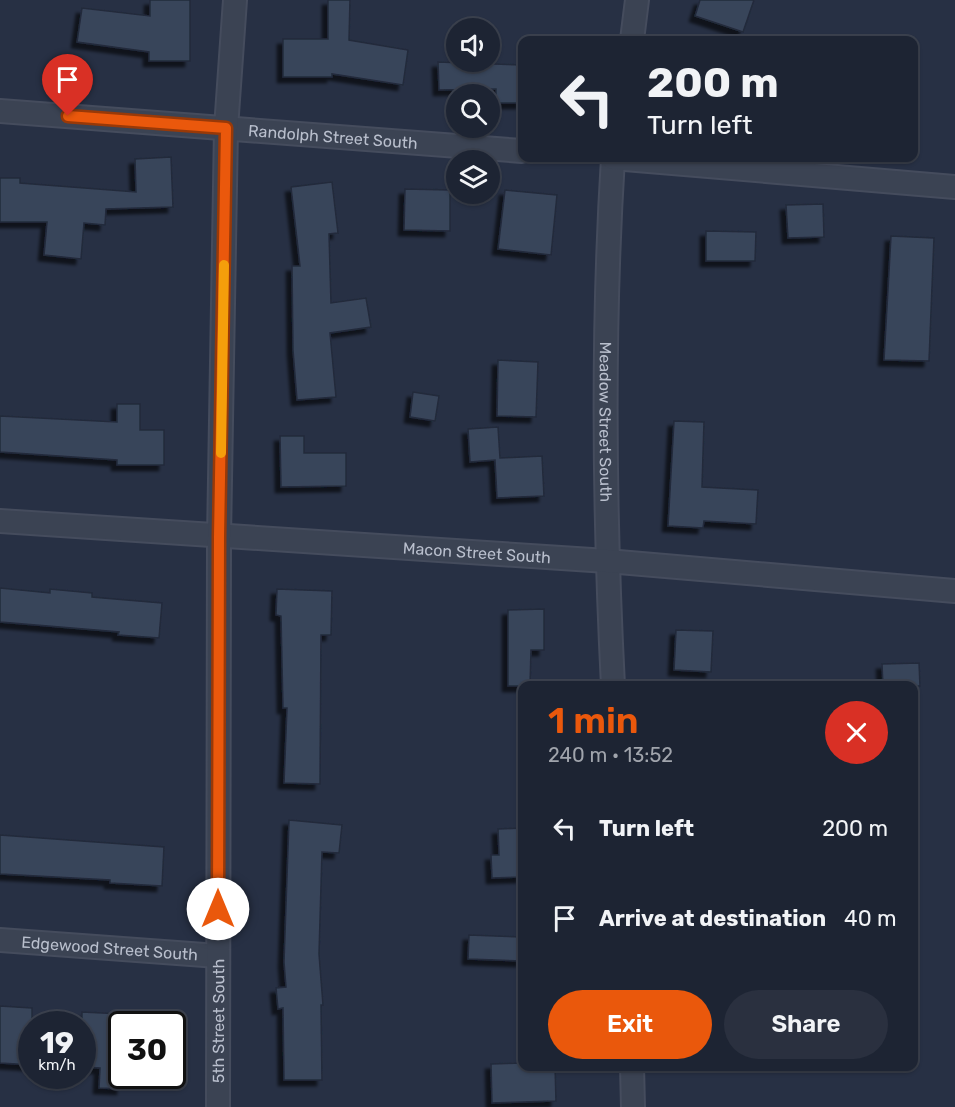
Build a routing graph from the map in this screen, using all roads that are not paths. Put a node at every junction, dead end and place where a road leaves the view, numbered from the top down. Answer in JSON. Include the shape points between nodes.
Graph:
{"nodes":[{"id":1,"x":235,"y":0,"type":"edge"},
{"id":2,"x":637,"y":0,"type":"edge"},
{"id":3,"x":632,"y":36,"type":"edge"},
{"id":4,"x":0,"y":111,"type":"edge"},
{"id":5,"x":226,"y":128,"type":"junction"},
{"id":6,"x":518,"y":151,"type":"edge"},
{"id":7,"x":613,"y":162,"type":"edge"},
{"id":8,"x":660,"y":162,"type":"edge"},
{"id":9,"x":955,"y":187,"type":"edge"},
{"id":10,"x":0,"y":521,"type":"edge"},
{"id":11,"x":219,"y":537,"type":"junction"},
{"id":12,"x":607,"y":561,"type":"junction"},
{"id":13,"x":955,"y":591,"type":"edge"},
{"id":14,"x":613,"y":681,"type":"edge"},
{"id":15,"x":0,"y":940,"type":"edge"},
{"id":16,"x":218,"y":956,"type":"junction"},
{"id":17,"x":632,"y":1071,"type":"edge"},
{"id":18,"x":218,"y":1107,"type":"edge"},
{"id":19,"x":633,"y":1107,"type":"edge"}],
"edges":[{"from":1,"to":5,"type":"street","name":"5th Street South"},
{"from":2,"to":3,"type":"street"},
{"from":4,"to":5,"type":"street","name":"Randolph Street South"},
{"from":5,"to":6,"type":"street","name":"Randolph Street South"},
{"from":5,"to":11,"type":"street","name":"5th Street South"},
{"from":7,"to":12,"type":"street","name":"Meadow Street South","via":[[605,281]]},
{"from":8,"to":9,"type":"street"},
{"from":10,"to":11,"type":"street","name":"Macon Street South"},
{"from":11,"to":12,"type":"street","name":"Macon Street South"},
{"from":11,"to":16,"type":"street","name":"5th Street South"},
{"from":12,"to":13,"type":"street","name":"Macon Street South"},
{"from":12,"to":14,"type":"street","name":"Meadow Street South"},
{"from":15,"to":16,"type":"street","name":"Edgewood Street South"},
{"from":16,"to":18,"type":"street","name":"5th Street South"},
{"from":17,"to":19,"type":"street"}]}
